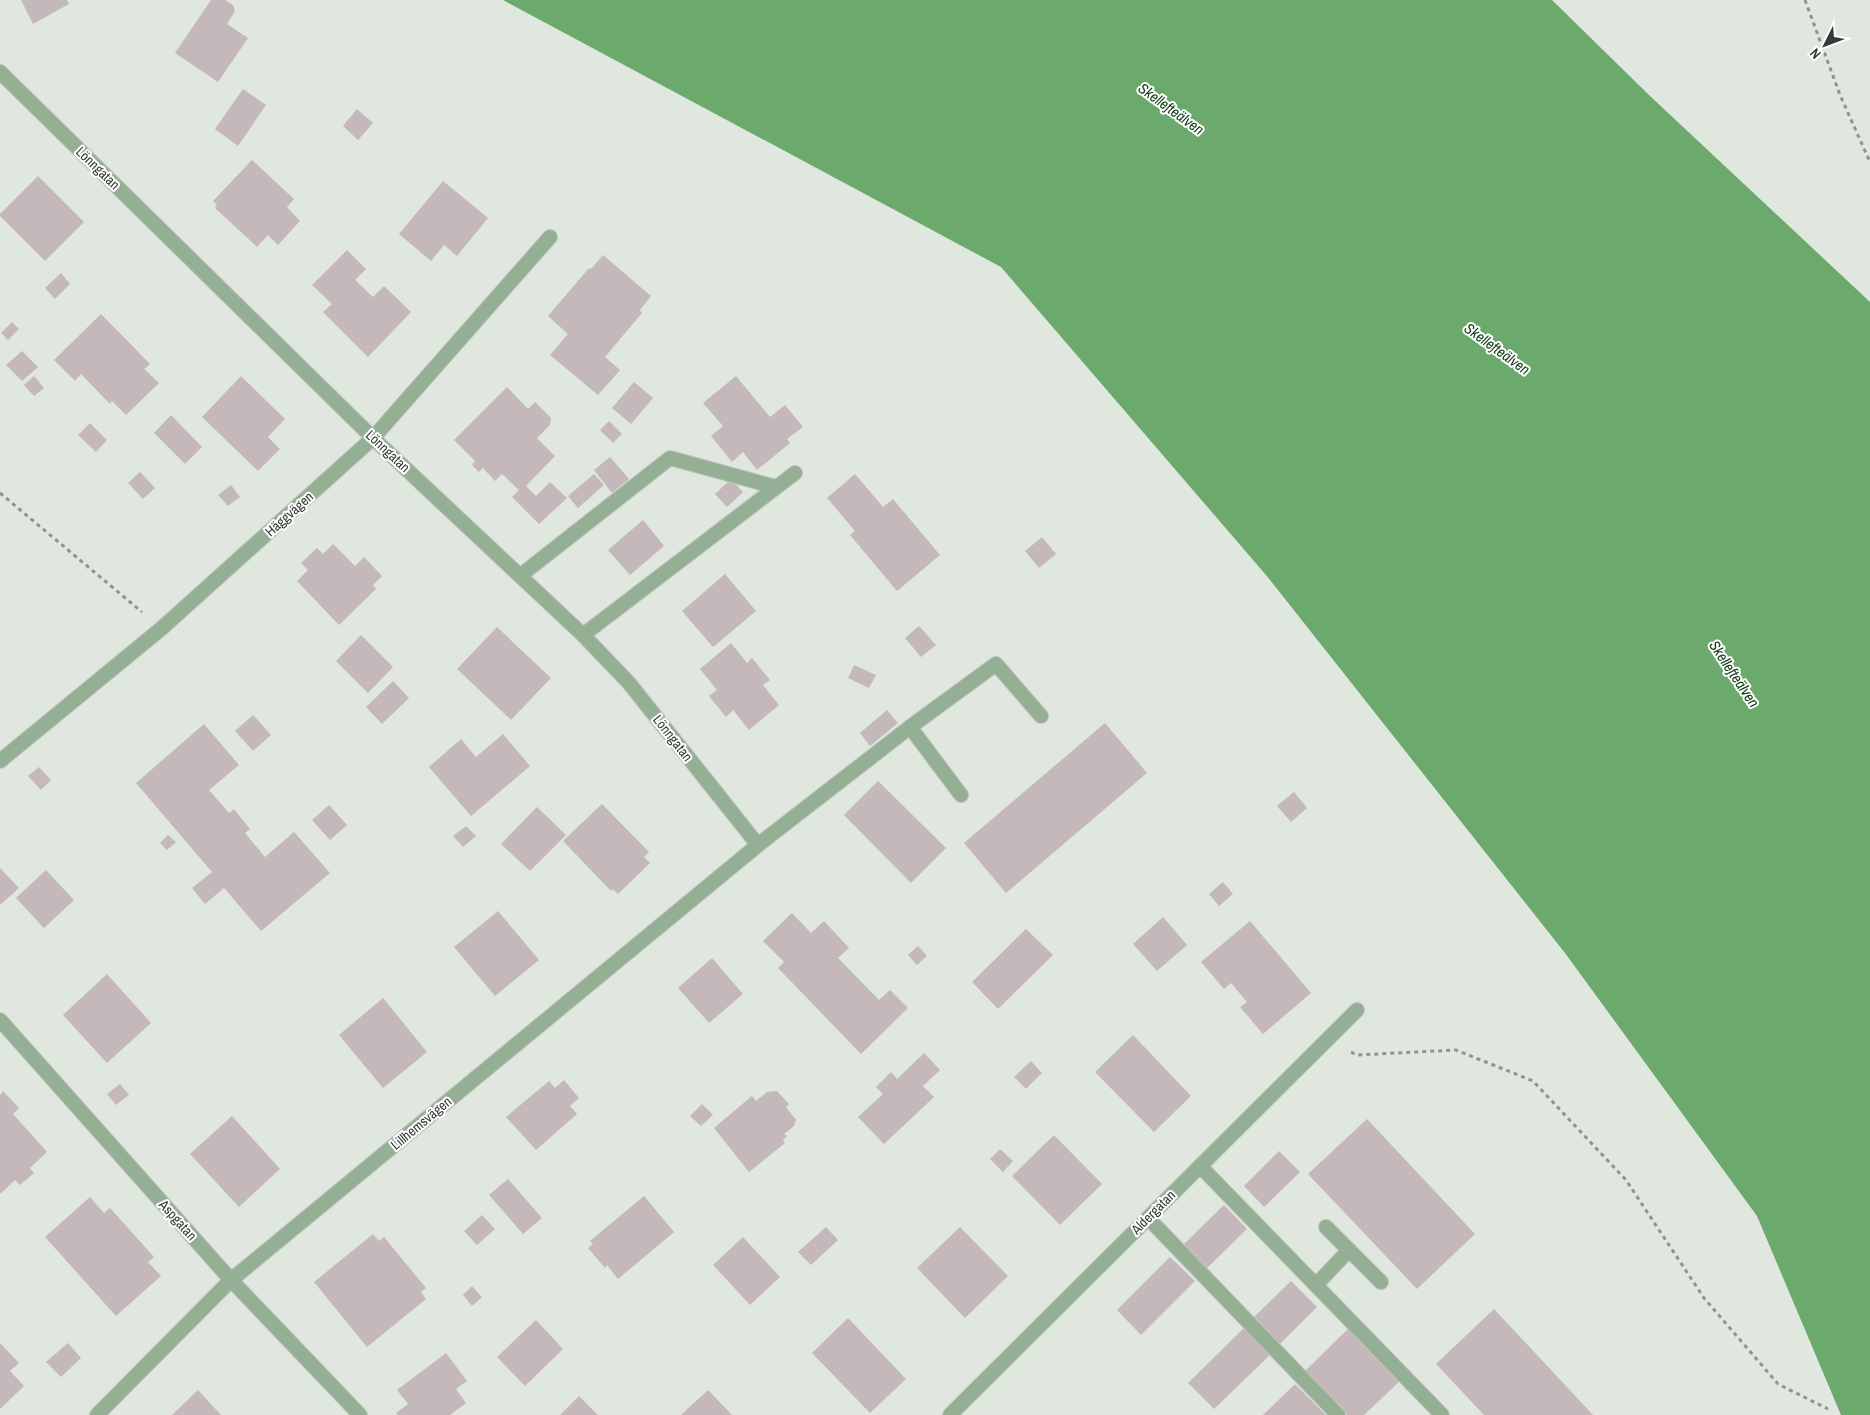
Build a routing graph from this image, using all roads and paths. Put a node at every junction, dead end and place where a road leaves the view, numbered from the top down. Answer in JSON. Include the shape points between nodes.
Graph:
{"nodes":[{"id":1,"x":1806,"y":0,"type":"edge"},
{"id":2,"x":0,"y":72,"type":"edge"},
{"id":3,"x":1870,"y":162,"type":"edge"},
{"id":4,"x":550,"y":237,"type":"dead end"},
{"id":5,"x":373,"y":438,"type":"junction"},
{"id":6,"x":795,"y":473,"type":"dead end"},
{"id":7,"x":776,"y":487,"type":"junction"},
{"id":8,"x":0,"y":493,"type":"edge"},
{"id":9,"x":521,"y":575,"type":"junction"},
{"id":10,"x":162,"y":628,"type":"junction"},
{"id":11,"x":583,"y":635,"type":"junction"},
{"id":12,"x":1041,"y":716,"type":"dead end"},
{"id":13,"x":910,"y":727,"type":"junction"},
{"id":14,"x":0,"y":761,"type":"edge"},
{"id":15,"x":961,"y":795,"type":"dead end"},
{"id":16,"x":758,"y":846,"type":"junction"},
{"id":17,"x":1357,"y":1010,"type":"dead end"},
{"id":18,"x":0,"y":1020,"type":"edge"},
{"id":19,"x":1326,"y":1041,"type":"junction"},
{"id":20,"x":1200,"y":1166,"type":"junction"},
{"id":21,"x":1148,"y":1218,"type":"junction"},
{"id":22,"x":1326,"y":1227,"type":"dead end"},
{"id":23,"x":1350,"y":1250,"type":"junction"},
{"id":24,"x":231,"y":1280,"type":"junction"},
{"id":25,"x":1382,"y":1282,"type":"dead end"},
{"id":26,"x":1316,"y":1285,"type":"junction"},
{"id":27,"x":1828,"y":1409,"type":"dead end"},
{"id":28,"x":97,"y":1415,"type":"edge"},
{"id":29,"x":360,"y":1415,"type":"edge"},
{"id":30,"x":950,"y":1415,"type":"edge"},
{"id":31,"x":1338,"y":1415,"type":"edge"},
{"id":32,"x":1442,"y":1415,"type":"edge"}],
"edges":[{"from":1,"to":3,"type":"path","via":[[1840,95]]},
{"from":2,"to":5,"type":"street","name":"Lönngatan"},
{"from":4,"to":5,"type":"street","name":"Häggvägen"},
{"from":5,"to":9,"type":"street","name":"Lönngatan"},
{"from":5,"to":10,"type":"street","name":"Häggvägen"},
{"from":6,"to":7,"type":"street"},
{"from":7,"to":9,"type":"street","via":[[670,458]]},
{"from":7,"to":11,"type":"street"},
{"from":8,"to":10,"type":"path"},
{"from":9,"to":11,"type":"street","name":"Lönngatan"},
{"from":10,"to":14,"type":"street","name":"Häggvägen"},
{"from":11,"to":16,"type":"street","name":"Lönngatan","via":[[629,683]]},
{"from":12,"to":13,"type":"street","name":"Lillhemsvägen","via":[[996,664]]},
{"from":13,"to":15,"type":"street"},
{"from":13,"to":16,"type":"street","name":"Lillhemsvägen"},
{"from":16,"to":24,"type":"street","name":"Lillhemsvägen"},
{"from":17,"to":19,"type":"street","name":"Aldergatan"},
{"from":18,"to":24,"type":"street","name":"Aspgatan"},
{"from":19,"to":20,"type":"street","name":"Aldergatan"},
{"from":19,"to":27,"type":"path","via":[[1357,1055],[1456,1050],[1532,1081],[1626,1180],[1704,1298],[1778,1384]]},
{"from":20,"to":21,"type":"street","name":"Aldergatan"},
{"from":20,"to":26,"type":"street"},
{"from":21,"to":30,"type":"street","name":"Aldergatan"},
{"from":21,"to":31,"type":"street"},
{"from":22,"to":23,"type":"street"},
{"from":23,"to":25,"type":"street"},
{"from":23,"to":26,"type":"street"},
{"from":24,"to":28,"type":"street","name":"Lillhemsvägen"},
{"from":24,"to":29,"type":"street","name":"Aspgatan"},
{"from":26,"to":32,"type":"street"}]}
